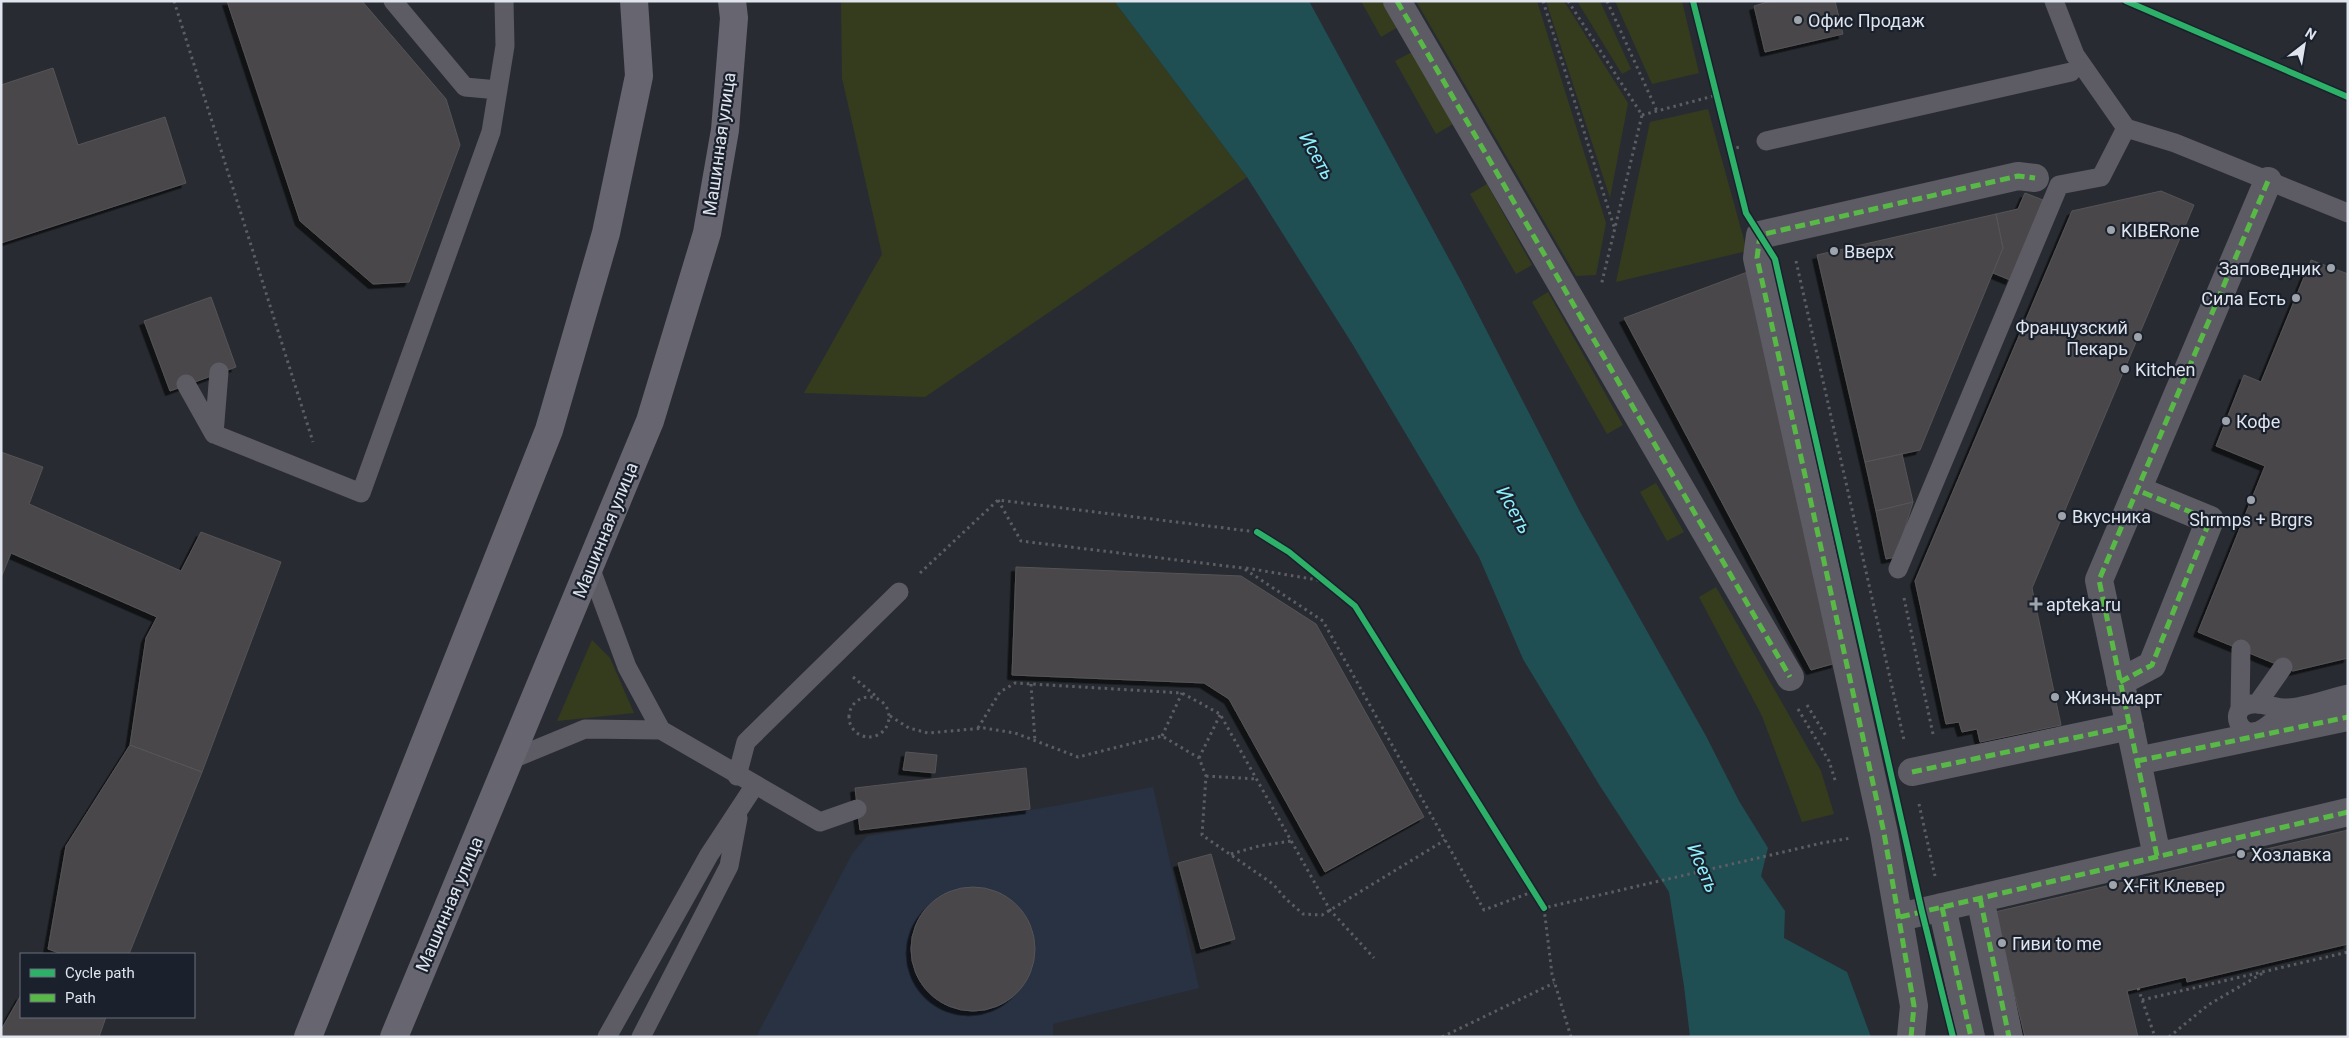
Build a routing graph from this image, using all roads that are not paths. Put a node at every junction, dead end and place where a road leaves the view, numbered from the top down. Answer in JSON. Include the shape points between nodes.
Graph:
{"nodes":[{"id":1,"x":393,"y":1,"type":"edge"},
{"id":2,"x":504,"y":1,"type":"edge"},
{"id":3,"x":634,"y":1,"type":"edge"},
{"id":4,"x":732,"y":1,"type":"edge"},
{"id":5,"x":1397,"y":1,"type":"edge"},
{"id":6,"x":2054,"y":1,"type":"edge"},
{"id":7,"x":2073,"y":64,"type":"junction"},
{"id":8,"x":498,"y":90,"type":"junction"},
{"id":9,"x":2126,"y":128,"type":"junction"},
{"id":10,"x":1766,"y":141,"type":"dead end"},
{"id":11,"x":2035,"y":178,"type":"dead end"},
{"id":12,"x":2268,"y":181,"type":"junction"},
{"id":13,"x":2348,"y":213,"type":"edge"},
{"id":14,"x":219,"y":372,"type":"dead end"},
{"id":15,"x":186,"y":384,"type":"dead end"},
{"id":16,"x":214,"y":434,"type":"junction"},
{"id":17,"x":2137,"y":490,"type":"junction"},
{"id":18,"x":590,"y":567,"type":"junction"},
{"id":19,"x":1898,"y":569,"type":"road end"},
{"id":20,"x":899,"y":592,"type":"road end"},
{"id":21,"x":2241,"y":649,"type":"dead end"},
{"id":22,"x":2283,"y":667,"type":"dead end"},
{"id":23,"x":1790,"y":676,"type":"road end"},
{"id":24,"x":2120,"y":682,"type":"junction"},
{"id":25,"x":2348,"y":694,"type":"edge"},
{"id":26,"x":2249,"y":707,"type":"junction"},
{"id":27,"x":2288,"y":708,"type":"junction"},
{"id":28,"x":2348,"y":717,"type":"edge"},
{"id":29,"x":2130,"y":726,"type":"junction"},
{"id":30,"x":661,"y":730,"type":"junction"},
{"id":31,"x":510,"y":760,"type":"junction"},
{"id":32,"x":2137,"y":761,"type":"junction"},
{"id":33,"x":1912,"y":772,"type":"road end"},
{"id":34,"x":737,"y":776,"type":"junction"},
{"id":35,"x":755,"y":785,"type":"junction"},
{"id":36,"x":739,"y":809,"type":"junction"},
{"id":37,"x":857,"y":809,"type":"dead end"},
{"id":38,"x":2348,"y":812,"type":"edge"},
{"id":39,"x":2157,"y":856,"type":"junction"},
{"id":40,"x":1980,"y":898,"type":"junction"},
{"id":41,"x":1942,"y":907,"type":"junction"},
{"id":42,"x":1900,"y":917,"type":"junction"},
{"id":43,"x":308,"y":1037,"type":"edge"},
{"id":44,"x":394,"y":1037,"type":"edge"},
{"id":45,"x":606,"y":1037,"type":"edge"},
{"id":46,"x":641,"y":1037,"type":"edge"},
{"id":47,"x":1911,"y":1037,"type":"edge"},
{"id":48,"x":1971,"y":1037,"type":"edge"},
{"id":49,"x":2009,"y":1037,"type":"edge"}],
"edges":[{"from":1,"to":8,"type":"lane","via":[[466,87]]},
{"from":2,"to":8,"type":"lane","via":[[505,46]]},
{"from":3,"to":43,"type":"main road","via":[[639,76],[606,234],[549,430]]},
{"from":4,"to":18,"type":"main road","name":"Машинная улица","via":[[734,18],[725,130],[707,233],[650,421]]},
{"from":5,"to":23,"type":"street"},
{"from":6,"to":7,"type":"lane"},
{"from":7,"to":9,"type":"lane"},
{"from":7,"to":10,"type":"lane"},
{"from":8,"to":16,"type":"lane","via":[[491,132],[361,493]]},
{"from":9,"to":12,"type":"lane","via":[[2175,143]]},
{"from":9,"to":19,"type":"lane","via":[[2101,177],[2060,185]]},
{"from":11,"to":42,"type":"street","via":[[2018,176],[1760,235],[1757,258]]},
{"from":12,"to":13,"type":"lane"},
{"from":12,"to":17,"type":"street"},
{"from":14,"to":16,"type":"lane"},
{"from":15,"to":16,"type":"lane"},
{"from":17,"to":24,"type":"street","via":[[2099,580]]},
{"from":17,"to":24,"type":"street","via":[[2210,520],[2152,665]]},
{"from":18,"to":30,"type":"lane","via":[[628,667]]},
{"from":18,"to":31,"type":"main road","name":"Машинная улица"},
{"from":20,"to":34,"type":"lane","via":[[746,742]]},
{"from":21,"to":26,"type":"lane"},
{"from":22,"to":26,"type":"lane"},
{"from":24,"to":29,"type":"street"},
{"from":25,"to":27,"type":"lane"},
{"from":26,"to":27,"type":"lane"},
{"from":26,"to":27,"type":"lane","via":[[2237,717],[2247,732],[2256,732]]},
{"from":28,"to":32,"type":"street"},
{"from":29,"to":32,"type":"street"},
{"from":29,"to":33,"type":"street"},
{"from":30,"to":31,"type":"lane","via":[[585,729]]},
{"from":30,"to":34,"type":"lane"},
{"from":31,"to":44,"type":"main road","name":"Машинная улица"},
{"from":32,"to":39,"type":"street"},
{"from":34,"to":35,"type":"lane"},
{"from":35,"to":36,"type":"lane"},
{"from":35,"to":37,"type":"lane","via":[[820,822]]},
{"from":36,"to":45,"type":"lane","via":[[709,855]]},
{"from":36,"to":46,"type":"lane","via":[[729,866]]},
{"from":38,"to":39,"type":"street"},
{"from":39,"to":40,"type":"street"},
{"from":40,"to":41,"type":"street"},
{"from":40,"to":49,"type":"street"},
{"from":41,"to":42,"type":"street"},
{"from":41,"to":48,"type":"street"},
{"from":42,"to":47,"type":"street","via":[[1914,1006]]}]}
